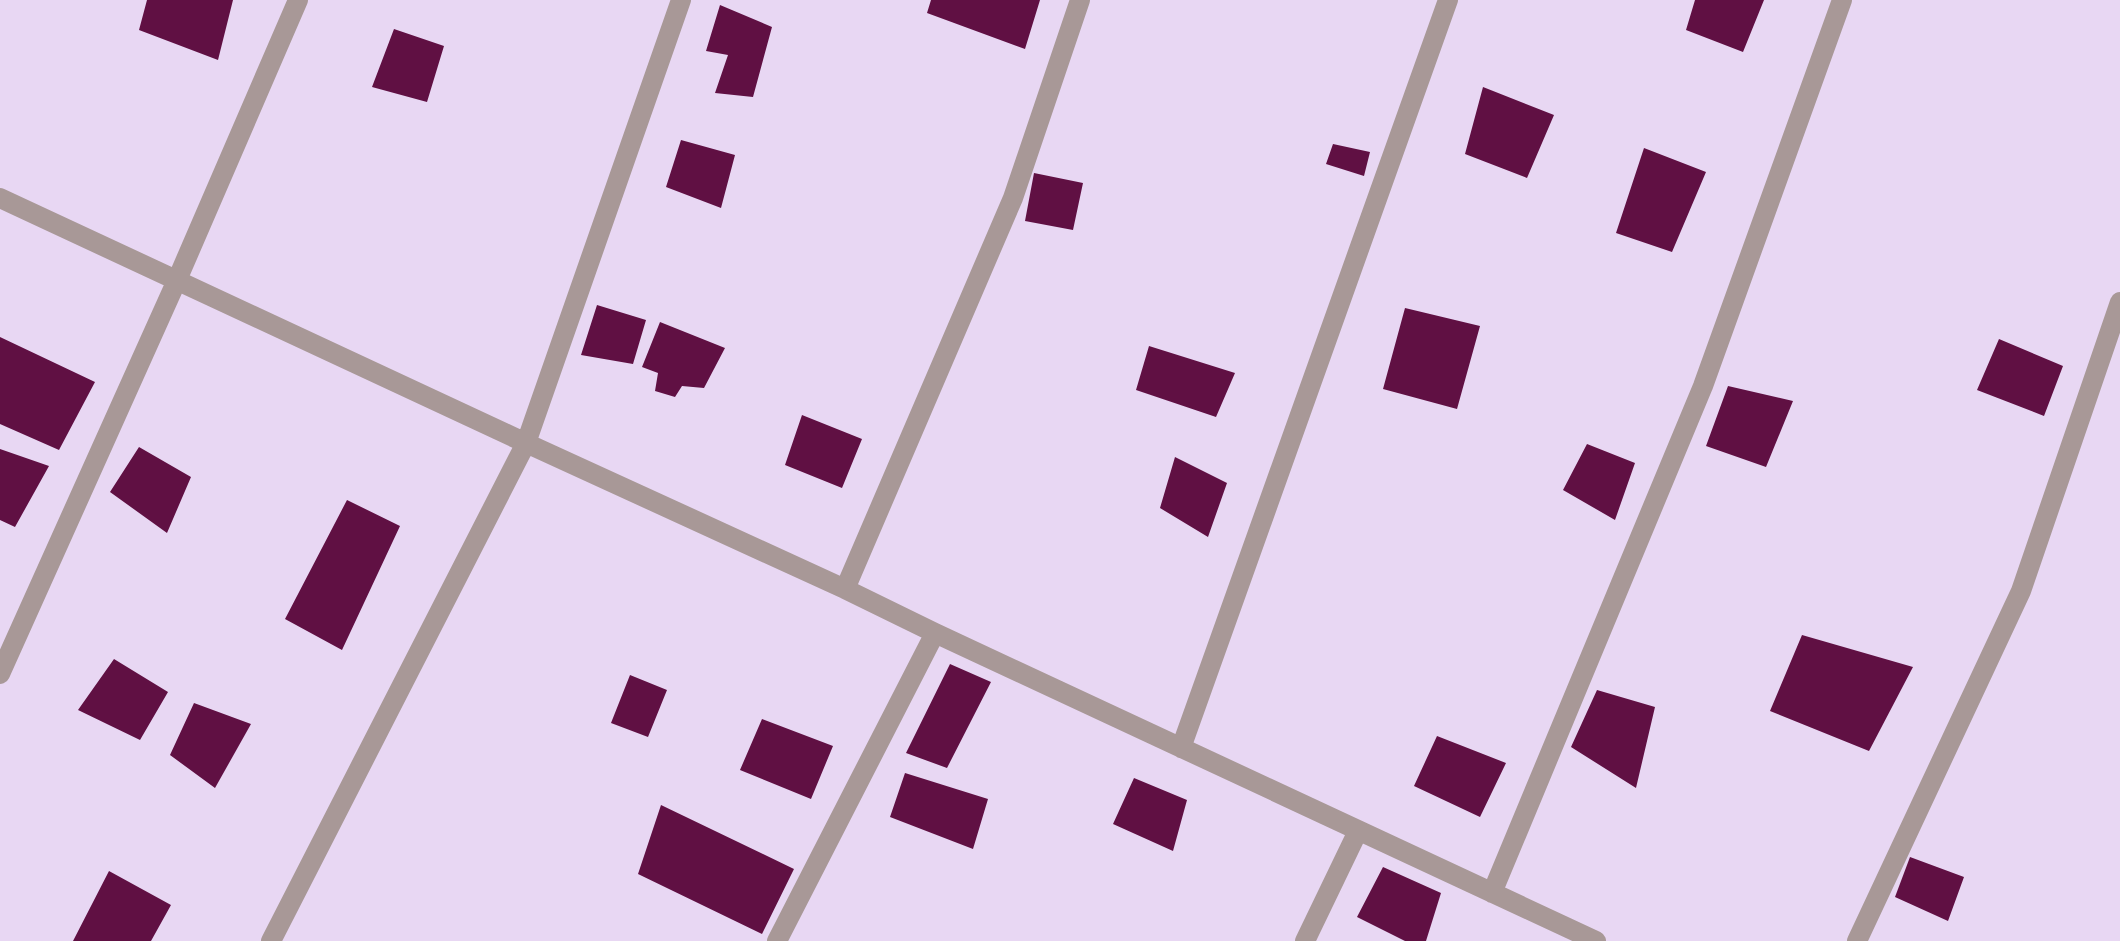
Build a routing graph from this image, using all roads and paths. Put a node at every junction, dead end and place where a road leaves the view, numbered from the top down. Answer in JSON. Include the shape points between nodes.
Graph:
{"nodes":[{"id":1,"x":298,"y":0,"type":"edge"},
{"id":2,"x":681,"y":0,"type":"edge"},
{"id":3,"x":1080,"y":0,"type":"edge"},
{"id":4,"x":1448,"y":0,"type":"edge"},
{"id":5,"x":1842,"y":0,"type":"edge"},
{"id":6,"x":0,"y":198,"type":"edge"},
{"id":7,"x":177,"y":280,"type":"junction"},
{"id":8,"x":2120,"y":302,"type":"edge"},
{"id":9,"x":526,"y":443,"type":"junction"},
{"id":10,"x":845,"y":589,"type":"junction"},
{"id":11,"x":935,"y":633,"type":"junction"},
{"id":12,"x":0,"y":674,"type":"edge"},
{"id":13,"x":1181,"y":748,"type":"junction"},
{"id":14,"x":1358,"y":831,"type":"junction"},
{"id":15,"x":1492,"y":893,"type":"junction"},
{"id":16,"x":271,"y":941,"type":"edge"},
{"id":17,"x":777,"y":941,"type":"edge"},
{"id":18,"x":1305,"y":941,"type":"edge"},
{"id":19,"x":1596,"y":941,"type":"edge"},
{"id":20,"x":1857,"y":941,"type":"edge"}],
"edges":[{"from":1,"to":7,"type":"street"},
{"from":2,"to":9,"type":"street"},
{"from":3,"to":10,"type":"street","via":[[1013,198]]},
{"from":4,"to":13,"type":"street"},
{"from":5,"to":15,"type":"street","via":[[1703,386]]},
{"from":6,"to":7,"type":"street"},
{"from":7,"to":9,"type":"street"},
{"from":7,"to":12,"type":"street"},
{"from":8,"to":20,"type":"street","via":[[2021,591]]},
{"from":9,"to":10,"type":"street"},
{"from":9,"to":16,"type":"street"},
{"from":10,"to":11,"type":"street"},
{"from":11,"to":13,"type":"street"},
{"from":11,"to":17,"type":"street"},
{"from":13,"to":14,"type":"street"},
{"from":14,"to":15,"type":"street"},
{"from":14,"to":18,"type":"street"},
{"from":15,"to":19,"type":"street"}]}
